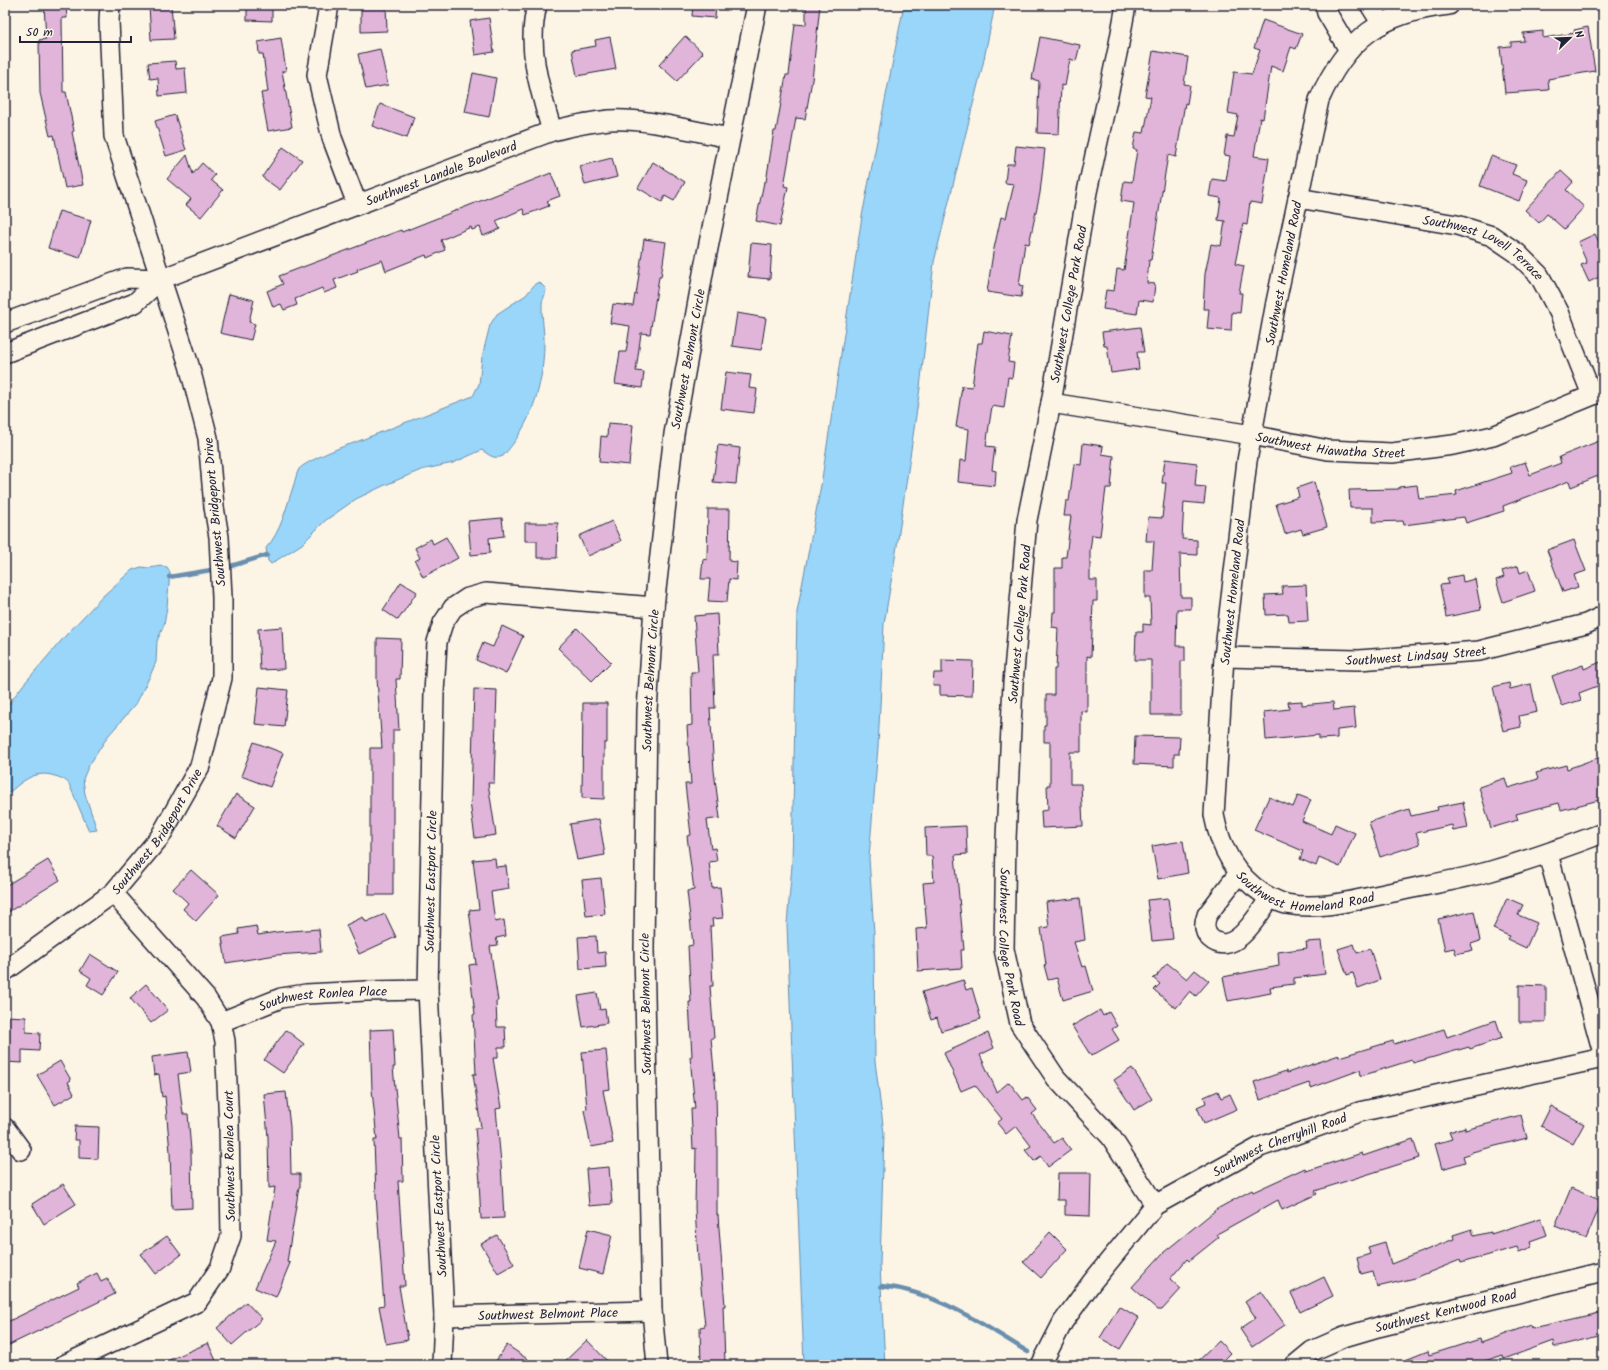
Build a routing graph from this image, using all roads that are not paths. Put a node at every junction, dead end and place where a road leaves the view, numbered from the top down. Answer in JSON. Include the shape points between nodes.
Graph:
{"nodes":[{"id":1,"x":110,"y":5,"type":"edge"},
{"id":2,"x":328,"y":5,"type":"edge"},
{"id":3,"x":536,"y":5,"type":"edge"},
{"id":4,"x":757,"y":5,"type":"edge"},
{"id":5,"x":1126,"y":5,"type":"edge"},
{"id":6,"x":1325,"y":5,"type":"edge"},
{"id":7,"x":1370,"y":5,"type":"edge"},
{"id":8,"x":1449,"y":5,"type":"edge"},
{"id":9,"x":1382,"y":24,"type":"junction"},
{"id":10,"x":1350,"y":50,"type":"junction"},
{"id":11,"x":552,"y":131,"type":"junction"},
{"id":12,"x":730,"y":138,"type":"junction"},
{"id":13,"x":1298,"y":198,"type":"junction"},
{"id":14,"x":357,"y":204,"type":"junction"},
{"id":15,"x":161,"y":279,"type":"junction"},
{"id":16,"x":5,"y":323,"type":"edge"},
{"id":17,"x":5,"y":353,"type":"edge"},
{"id":18,"x":1598,"y":393,"type":"edge"},
{"id":19,"x":1051,"y":403,"type":"junction"},
{"id":20,"x":1252,"y":435,"type":"junction"},
{"id":21,"x":654,"y":607,"type":"junction"},
{"id":22,"x":1603,"y":616,"type":"edge"},
{"id":23,"x":1224,"y":657,"type":"junction"},
{"id":24,"x":1603,"y":833,"type":"edge"},
{"id":25,"x":1548,"y":854,"type":"junction"},
{"id":26,"x":1239,"y":873,"type":"junction"},
{"id":27,"x":113,"y":892,"type":"junction"},
{"id":28,"x":1270,"y":898,"type":"junction"},
{"id":29,"x":5,"y":972,"type":"edge"},
{"id":30,"x":428,"y":990,"type":"junction"},
{"id":31,"x":221,"y":1022,"type":"junction"},
{"id":32,"x":1603,"y":1053,"type":"edge"},
{"id":33,"x":1603,"y":1058,"type":"edge"},
{"id":34,"x":5,"y":1128,"type":"edge"},
{"id":35,"x":21,"y":1150,"type":"dead end"},
{"id":36,"x":1155,"y":1205,"type":"junction"},
{"id":37,"x":1603,"y":1272,"type":"edge"},
{"id":38,"x":652,"y":1311,"type":"junction"},
{"id":39,"x":444,"y":1316,"type":"junction"},
{"id":40,"x":64,"y":1365,"type":"edge"},
{"id":41,"x":442,"y":1365,"type":"edge"},
{"id":42,"x":657,"y":1365,"type":"edge"},
{"id":43,"x":1041,"y":1365,"type":"edge"},
{"id":44,"x":1295,"y":1365,"type":"edge"}],
"edges":[{"from":1,"to":15,"type":"street","name":"Southwest Bridgeport Drive","via":[[114,136]]},
{"from":2,"to":14,"type":"street","via":[[317,75],[332,138]]},
{"from":3,"to":11,"type":"street","via":[[533,21],[536,74]]},
{"from":4,"to":12,"type":"street","name":"Southwest Belmont Circle"},
{"from":5,"to":19,"type":"street","name":"Southwest College Park Road","via":[[1087,192]]},
{"from":6,"to":10,"type":"street","via":[[1327,13]]},
{"from":7,"to":9,"type":"street"},
{"from":8,"to":9,"type":"street","name":"Southwest Homeland Road","via":[[1410,12]]},
{"from":9,"to":10,"type":"street","name":"Southwest Homeland Road","via":[[1366,34]]},
{"from":10,"to":13,"type":"street","name":"Southwest Homeland Road","via":[[1329,78],[1319,100]]},
{"from":11,"to":12,"type":"street","name":"Southwest Landale Boulevard","via":[[583,123],[610,120],[640,121]]},
{"from":11,"to":14,"type":"street","name":"Southwest Landale Boulevard"},
{"from":12,"to":21,"type":"street","name":"Southwest Belmont Circle","via":[[674,434]]},
{"from":13,"to":18,"type":"street","name":"Southwest Lovell Terrace","via":[[1458,225],[1492,236],[1517,253],[1539,275]]},
{"from":13,"to":20,"type":"street","name":"Southwest Homeland Road"},
{"from":14,"to":15,"type":"street","name":"Southwest Landale Boulevard"},
{"from":15,"to":16,"type":"street","name":"Southwest Landale Boulevard","via":[[127,278]]},
{"from":15,"to":17,"type":"street","name":"Southwest Landale Boulevard","via":[[135,303]]},
{"from":15,"to":27,"type":"street","name":"Southwest Bridgeport Drive","via":[[189,365],[208,438],[219,537],[222,678],[200,766],[160,837]]},
{"from":18,"to":20,"type":"street","name":"Southwest Hiawatha Street","via":[[1493,436],[1453,445],[1392,453],[1328,450]]},
{"from":19,"to":20,"type":"street","name":"Southwest Hiawatha Street"},
{"from":19,"to":36,"type":"street","name":"Southwest College Park Road","via":[[1027,520],[1015,667],[1006,839],[1004,949],[1020,1024],[1056,1078],[1111,1137]]},
{"from":20,"to":23,"type":"street","name":"Southwest Homeland Road"},
{"from":21,"to":30,"type":"street","name":"Southwest Eastport Circle","via":[[486,593],[468,598],[453,608],[442,623],[437,642],[434,693]]},
{"from":21,"to":38,"type":"street","name":"Southwest Belmont Circle","via":[[647,710],[644,950]]},
{"from":22,"to":23,"type":"street","name":"Southwest Lindsay Street","via":[[1586,624],[1479,652],[1359,660]]},
{"from":23,"to":26,"type":"street","name":"Southwest Homeland Road","via":[[1214,815],[1218,834],[1228,858]]},
{"from":24,"to":25,"type":"street","name":"Southwest Homeland Road"},
{"from":25,"to":28,"type":"street","name":"Southwest Homeland Road","via":[[1490,871],[1321,907],[1286,904]]},
{"from":25,"to":32,"type":"street"},
{"from":26,"to":28,"type":"street","name":"Southwest Homeland Road","via":[[1254,888]]},
{"from":26,"to":28,"type":"street","via":[[1207,915],[1204,930],[1208,937],[1220,943],[1228,943],[1242,936]]},
{"from":27,"to":29,"type":"street","name":"Southwest Bridgeport Drive"},
{"from":27,"to":31,"type":"street","name":"Southwest Ronlea Court","via":[[206,998]]},
{"from":30,"to":31,"type":"street","name":"Southwest Ronlea Place","via":[[306,994],[281,998]]},
{"from":30,"to":39,"type":"street","name":"Southwest Eastport Circle"},
{"from":31,"to":40,"type":"street","name":"Southwest Ronlea Court","via":[[225,1041],[229,1126],[231,1236],[220,1268],[197,1302]]},
{"from":33,"to":36,"type":"street","name":"Southwest Cherryhill Road","via":[[1359,1112],[1260,1146]]},
{"from":34,"to":35,"type":"street"},
{"from":36,"to":43,"type":"street","name":"Southwest Cherryhill Road","via":[[1063,1322]]},
{"from":37,"to":44,"type":"street","name":"Southwest Kentwood Road","via":[[1344,1337],[1312,1351]]},
{"from":38,"to":39,"type":"street","name":"Southwest Belmont Place"},
{"from":38,"to":42,"type":"street","name":"Southwest Belmont Circle"},
{"from":39,"to":41,"type":"street","name":"Southwest Eastport Circle"}]}
